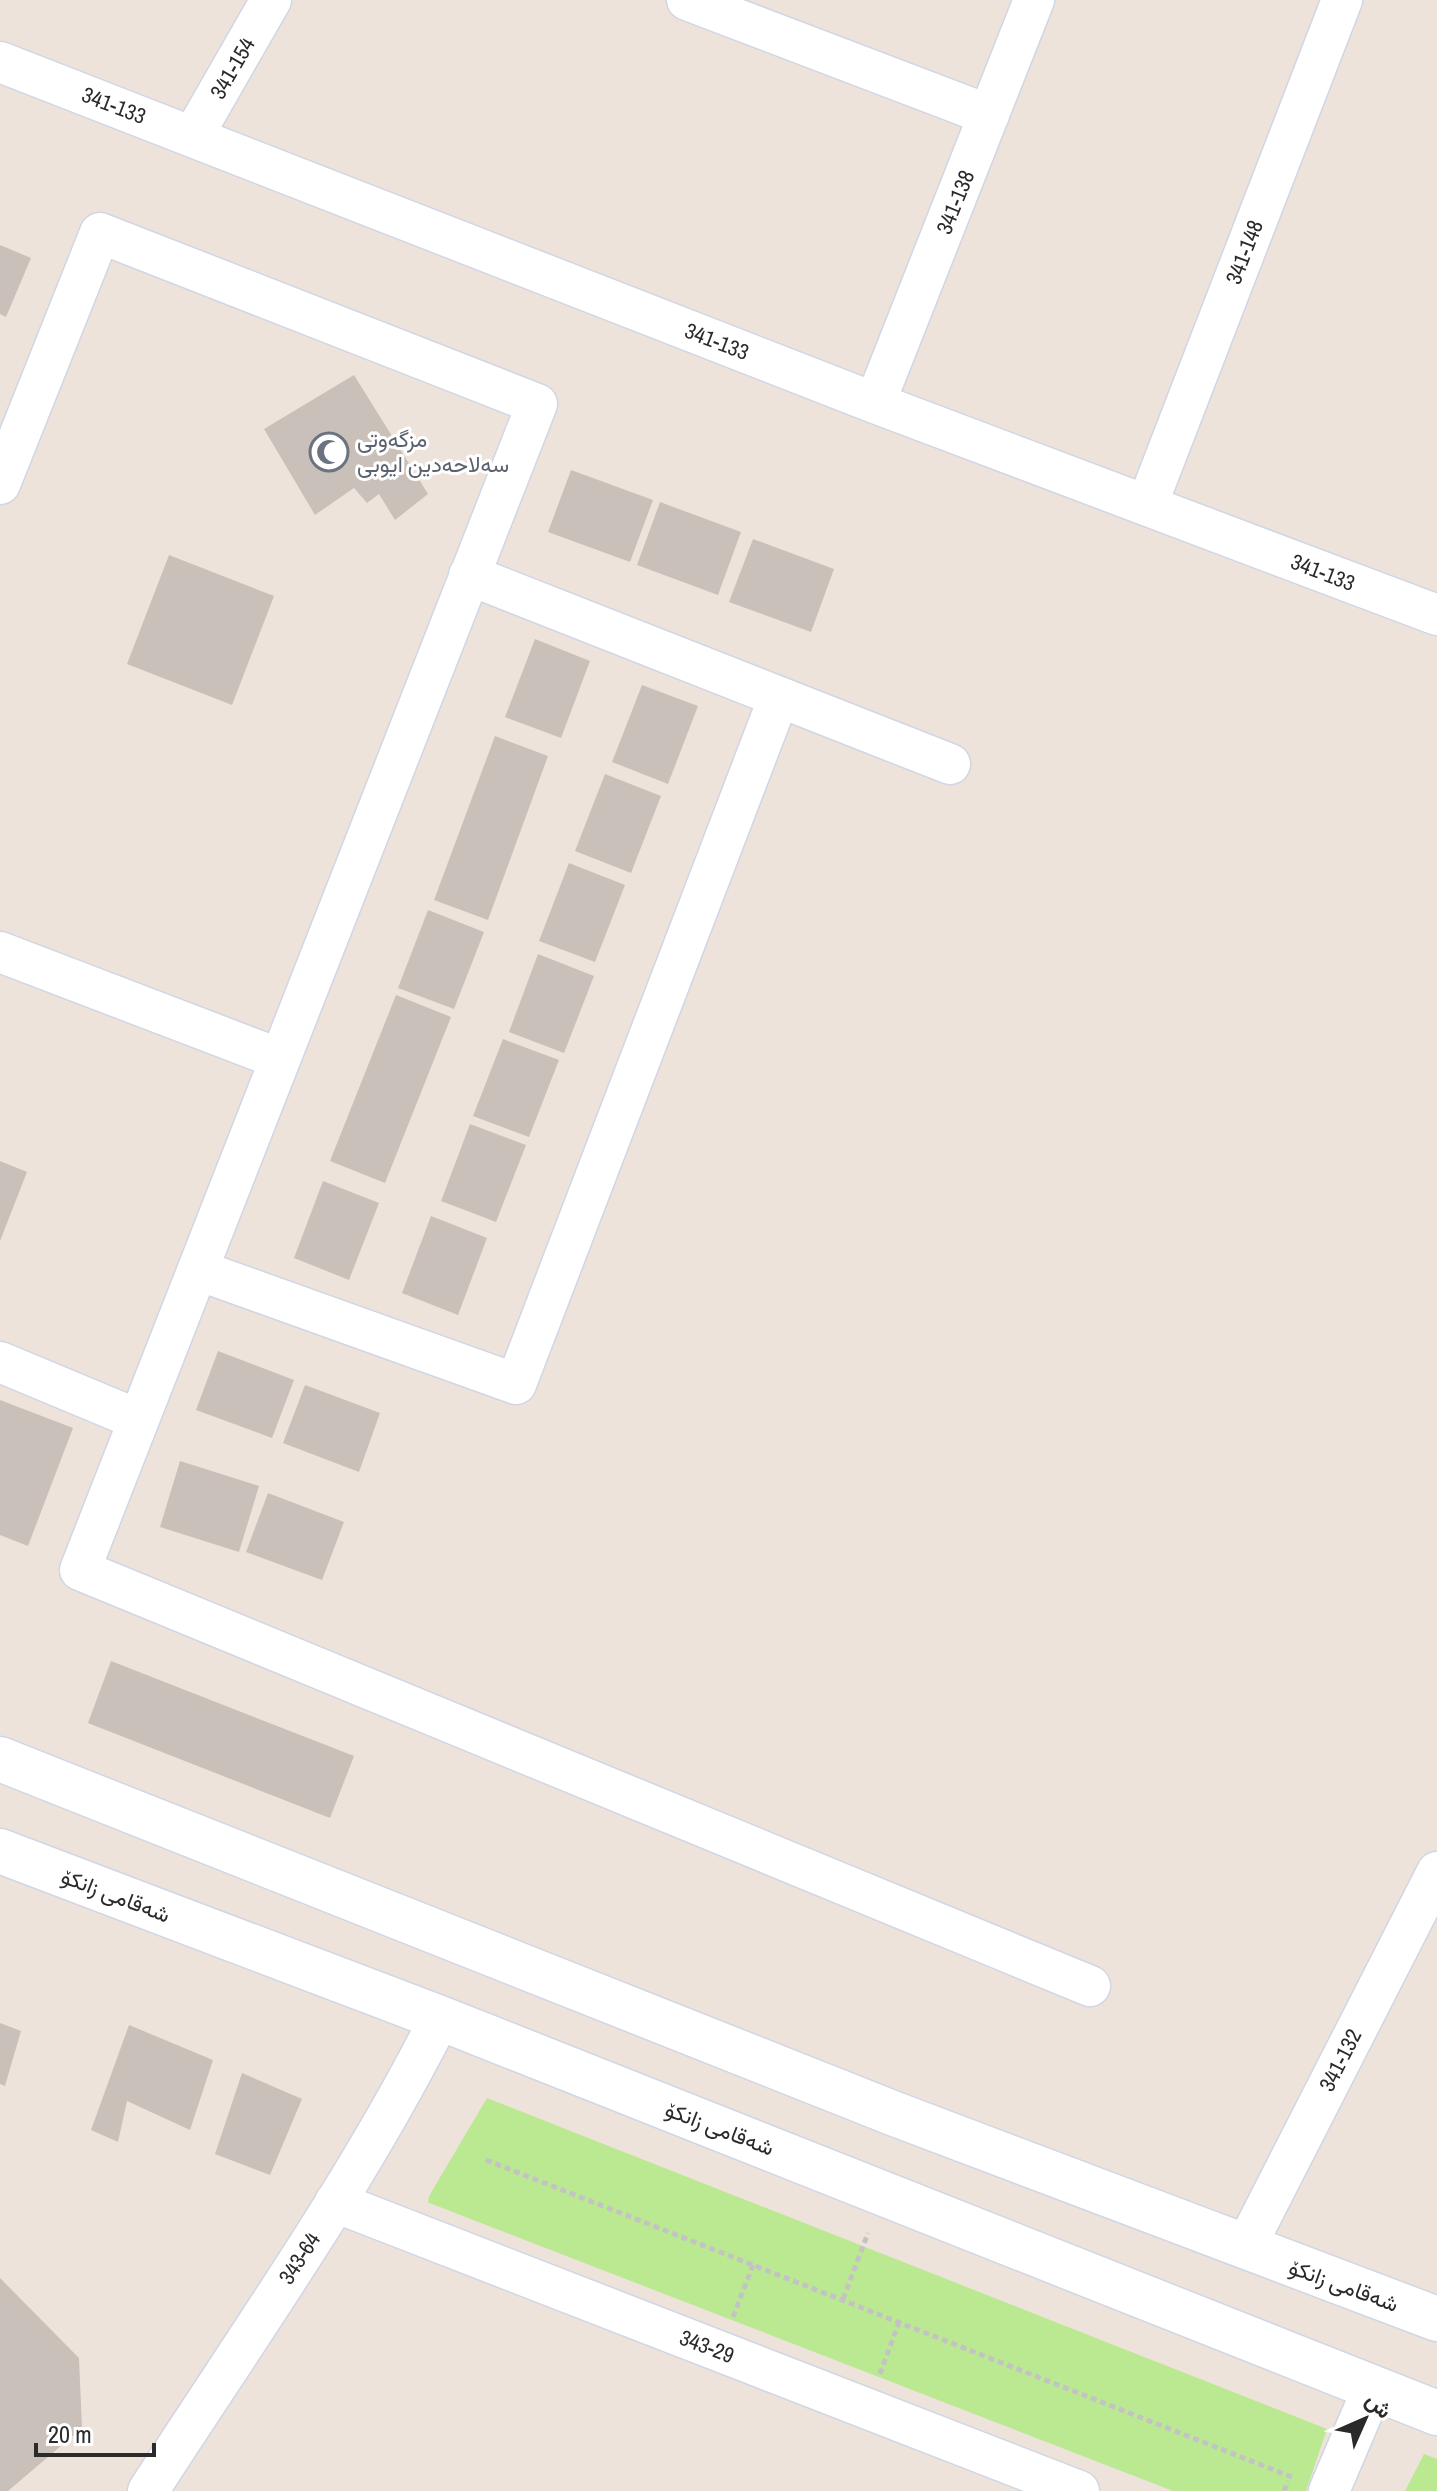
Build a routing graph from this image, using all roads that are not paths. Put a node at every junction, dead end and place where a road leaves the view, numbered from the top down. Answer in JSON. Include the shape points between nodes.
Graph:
{"nodes":[{"id":1,"x":271,"y":0,"type":"edge"},
{"id":2,"x":687,"y":0,"type":"edge"},
{"id":3,"x":1034,"y":0,"type":"edge"},
{"id":4,"x":1342,"y":0,"type":"edge"},
{"id":5,"x":0,"y":62,"type":"edge"},
{"id":6,"x":989,"y":115,"type":"junction"},
{"id":7,"x":193,"y":136,"type":"junction"},
{"id":8,"x":875,"y":403,"type":"junction"},
{"id":9,"x":14,"y":409,"type":"edge"},
{"id":10,"x":0,"y":484,"type":"edge"},
{"id":11,"x":1147,"y":505,"type":"junction"},
{"id":12,"x":469,"y":575,"type":"junction"},
{"id":13,"x":1437,"y":615,"type":"edge"},
{"id":14,"x":779,"y":697,"type":"junction"},
{"id":15,"x":950,"y":764,"type":"dead end"},
{"id":16,"x":0,"y":952,"type":"edge"},
{"id":17,"x":280,"y":1059,"type":"junction"},
{"id":18,"x":198,"y":1270,"type":"junction"},
{"id":19,"x":0,"y":1362,"type":"edge"},
{"id":20,"x":139,"y":1420,"type":"junction"},
{"id":21,"x":0,"y":1759,"type":"edge"},
{"id":22,"x":0,"y":1851,"type":"edge"},
{"id":23,"x":1437,"y":1872,"type":"edge"},
{"id":24,"x":1090,"y":1986,"type":"dead end"},
{"id":25,"x":440,"y":2018,"type":"junction"},
{"id":26,"x":335,"y":2202,"type":"junction"},
{"id":27,"x":1245,"y":2248,"type":"junction"},
{"id":28,"x":1437,"y":2319,"type":"edge"},
{"id":29,"x":1373,"y":2388,"type":"junction"},
{"id":30,"x":1437,"y":2413,"type":"edge"},
{"id":31,"x":1313,"y":2485,"type":"edge"},
{"id":32,"x":148,"y":2491,"type":"edge"},
{"id":33,"x":1079,"y":2491,"type":"edge"}],
"edges":[{"from":1,"to":7,"type":"street","name":"341-154"},
{"from":2,"to":6,"type":"street"},
{"from":3,"to":6,"type":"street","name":"341-138"},
{"from":4,"to":11,"type":"street","name":"341-148"},
{"from":5,"to":7,"type":"street","name":"341-133"},
{"from":6,"to":8,"type":"street","name":"341-138"},
{"from":7,"to":8,"type":"street","name":"341-133"},
{"from":8,"to":11,"type":"street","name":"341-133"},
{"from":9,"to":10,"type":"street"},
{"from":9,"to":12,"type":"street","via":[[100,233],[537,404]]},
{"from":11,"to":13,"type":"street","name":"341-133"},
{"from":12,"to":14,"type":"street"},
{"from":12,"to":17,"type":"street"},
{"from":14,"to":15,"type":"street"},
{"from":14,"to":18,"type":"street","via":[[516,1384]]},
{"from":16,"to":17,"type":"street"},
{"from":17,"to":18,"type":"street"},
{"from":18,"to":20,"type":"street"},
{"from":19,"to":20,"type":"street"},
{"from":20,"to":24,"type":"street","via":[[80,1570]]},
{"from":21,"to":27,"type":"main road","name":"شەقامی زانکۆ"},
{"from":22,"to":25,"type":"main road","name":"شەقامی زانکۆ"},
{"from":23,"to":27,"type":"street","name":"341-132"},
{"from":25,"to":26,"type":"street","name":"343-64"},
{"from":25,"to":29,"type":"main road","name":"شەقامی زانکۆ"},
{"from":26,"to":32,"type":"street","name":"343-64"},
{"from":26,"to":33,"type":"street","name":"343-29"},
{"from":27,"to":28,"type":"main road","name":"شەقامی زانکۆ"},
{"from":29,"to":30,"type":"main road","name":"شەقامی زانکۆ"},
{"from":29,"to":31,"type":"street"}]}
